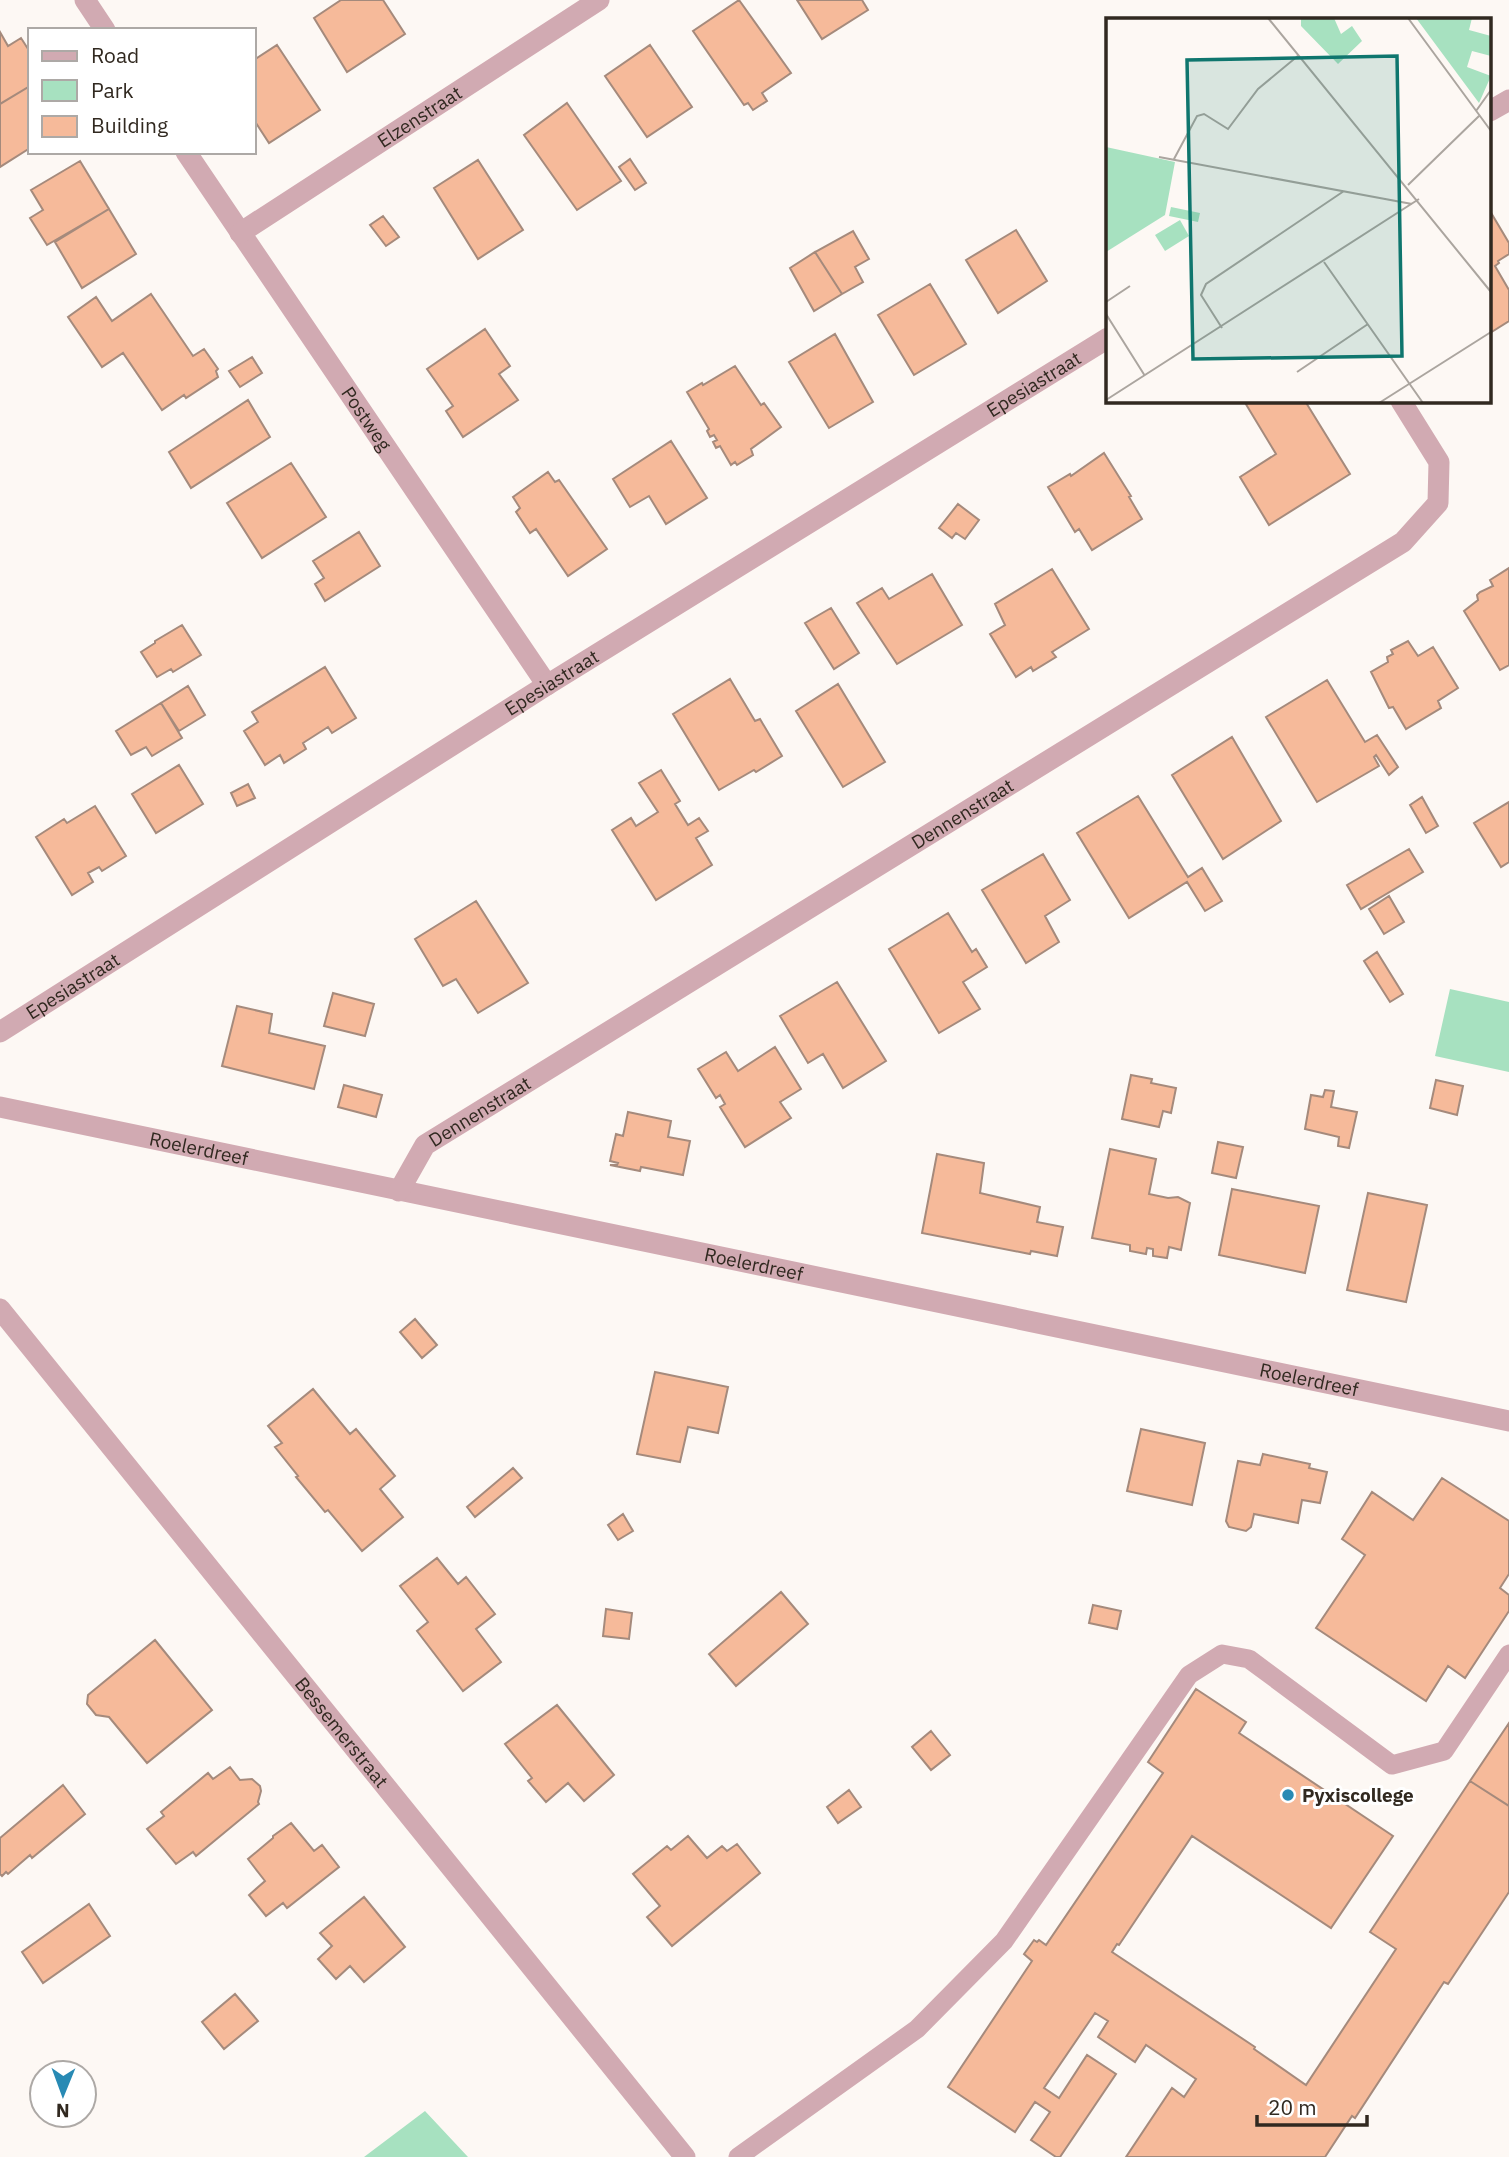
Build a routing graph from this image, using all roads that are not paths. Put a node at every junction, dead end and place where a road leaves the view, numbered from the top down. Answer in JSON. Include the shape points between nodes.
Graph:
{"nodes":[{"id":1,"x":85,"y":0,"type":"edge"},
{"id":2,"x":599,"y":0,"type":"edge"},
{"id":3,"x":103,"y":28,"type":"edge"},
{"id":4,"x":1509,"y":100,"type":"edge"},
{"id":5,"x":1492,"y":110,"type":"edge"},
{"id":6,"x":187,"y":154,"type":"edge"},
{"id":7,"x":240,"y":233,"type":"junction"},
{"id":8,"x":1106,"y":339,"type":"edge"},
{"id":9,"x":1402,"y":402,"type":"edge"},
{"id":10,"x":547,"y":685,"type":"junction"},
{"id":11,"x":0,"y":1032,"type":"edge"},
{"id":12,"x":0,"y":1107,"type":"edge"},
{"id":13,"x":399,"y":1191,"type":"junction"},
{"id":14,"x":0,"y":1309,"type":"edge"},
{"id":15,"x":1509,"y":1421,"type":"edge"},
{"id":16,"x":1509,"y":1654,"type":"edge"},
{"id":17,"x":685,"y":2157,"type":"edge"},
{"id":18,"x":738,"y":2157,"type":"edge"}],
"edges":[{"from":1,"to":3,"type":"street"},
{"from":2,"to":7,"type":"street","name":"Elzenstraat"},
{"from":4,"to":5,"type":"street"},
{"from":6,"to":7,"type":"street","name":"Postweg"},
{"from":7,"to":10,"type":"street","name":"Postweg"},
{"from":8,"to":10,"type":"street","name":"Epesiastraat"},
{"from":9,"to":13,"type":"street","name":"Dennenstraat","via":[[1439,462],[1438,503],[1403,542],[425,1145]]},
{"from":10,"to":11,"type":"street","name":"Epesiastraat"},
{"from":12,"to":13,"type":"street","name":"Roelerdreef"},
{"from":13,"to":15,"type":"street","name":"Roelerdreef"},
{"from":14,"to":17,"type":"street","name":"Bessemerstraat"},
{"from":16,"to":18,"type":"lane","via":[[1444,1751],[1392,1765],[1249,1659],[1222,1654],[1189,1675],[1004,1941],[918,2029]]}]}
